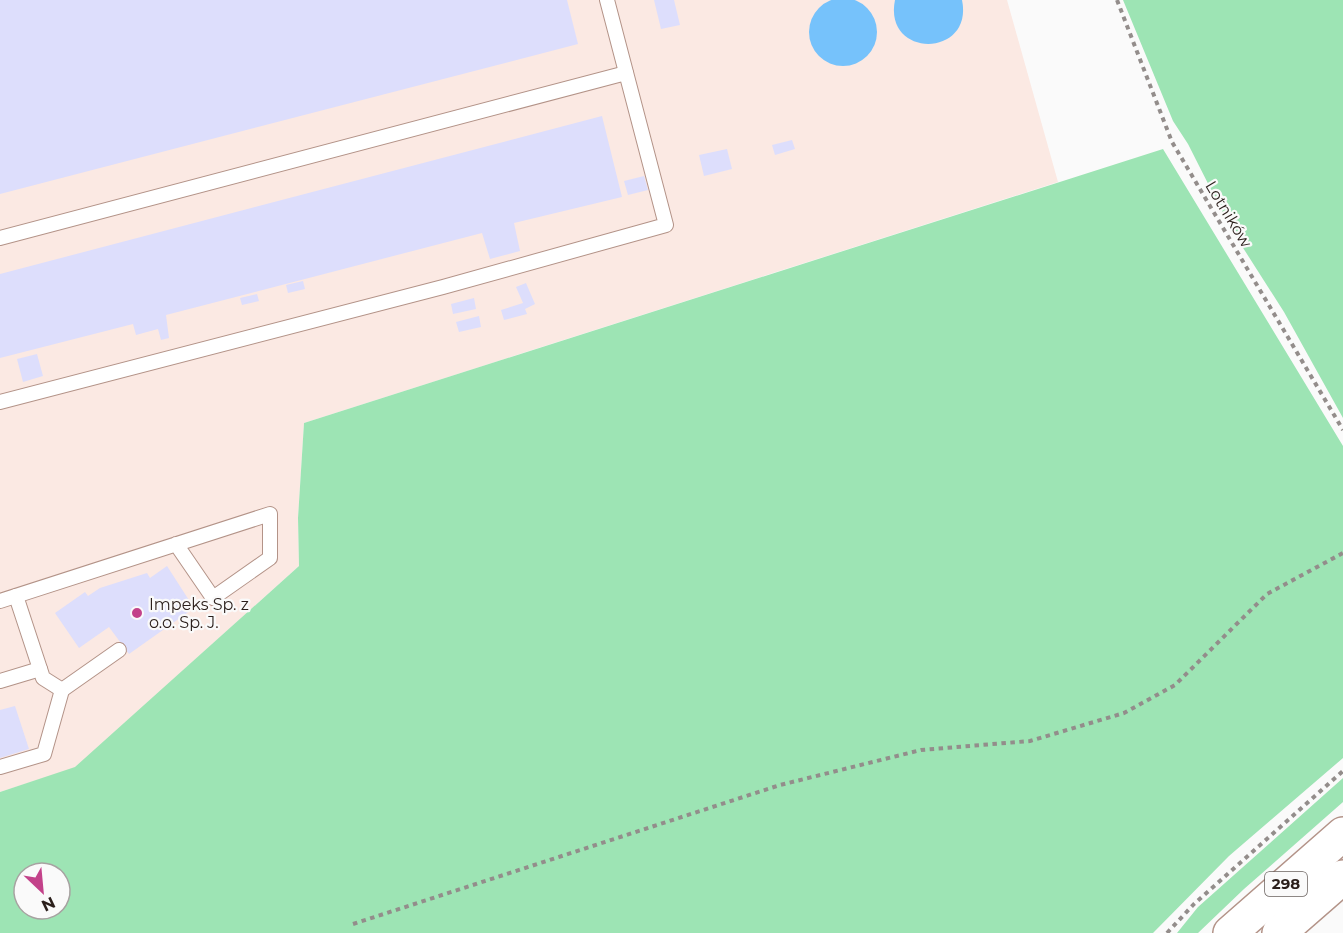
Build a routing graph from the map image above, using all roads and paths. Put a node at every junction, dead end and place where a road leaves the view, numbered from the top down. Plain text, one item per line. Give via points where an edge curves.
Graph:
1 (607, 0) edge
2 (1116, 0) edge
3 (626, 73) junction
4 (0, 238) edge
5 (0, 402) edge
6 (1343, 430) edge
7 (176, 544) junction
8 (1343, 553) edge
9 (16, 596) junction
10 (0, 601) edge
11 (119, 650) dead end
12 (40, 669) junction
13 (0, 681) edge
14 (62, 690) junction
15 (0, 767) edge
16 (1343, 771) edge
17 (1343, 834) edge
18 (1343, 877) edge
19 (353, 924) dead end
20 (1167, 933) edge
21 (1230, 933) edge
22 (1279, 933) edge

1 - 3 lane
2 - 6 path, Lotników via 1172,142
3 - 4 lane
3 - 5 lane via 666,225
7 - 7 lane via 213,598 270,558 270,514
7 - 9 lane
8 - 19 path via 1267,594 1175,685 1124,713 1030,741 921,750 780,785
9 - 10 lane
9 - 12 lane
11 - 14 lane
12 - 13 lane
12 - 14 lane via 44,678
14 - 15 lane via 44,754
16 - 20 path via 1194,904
17 - 21 main road, 298
18 - 22 main road, 298

